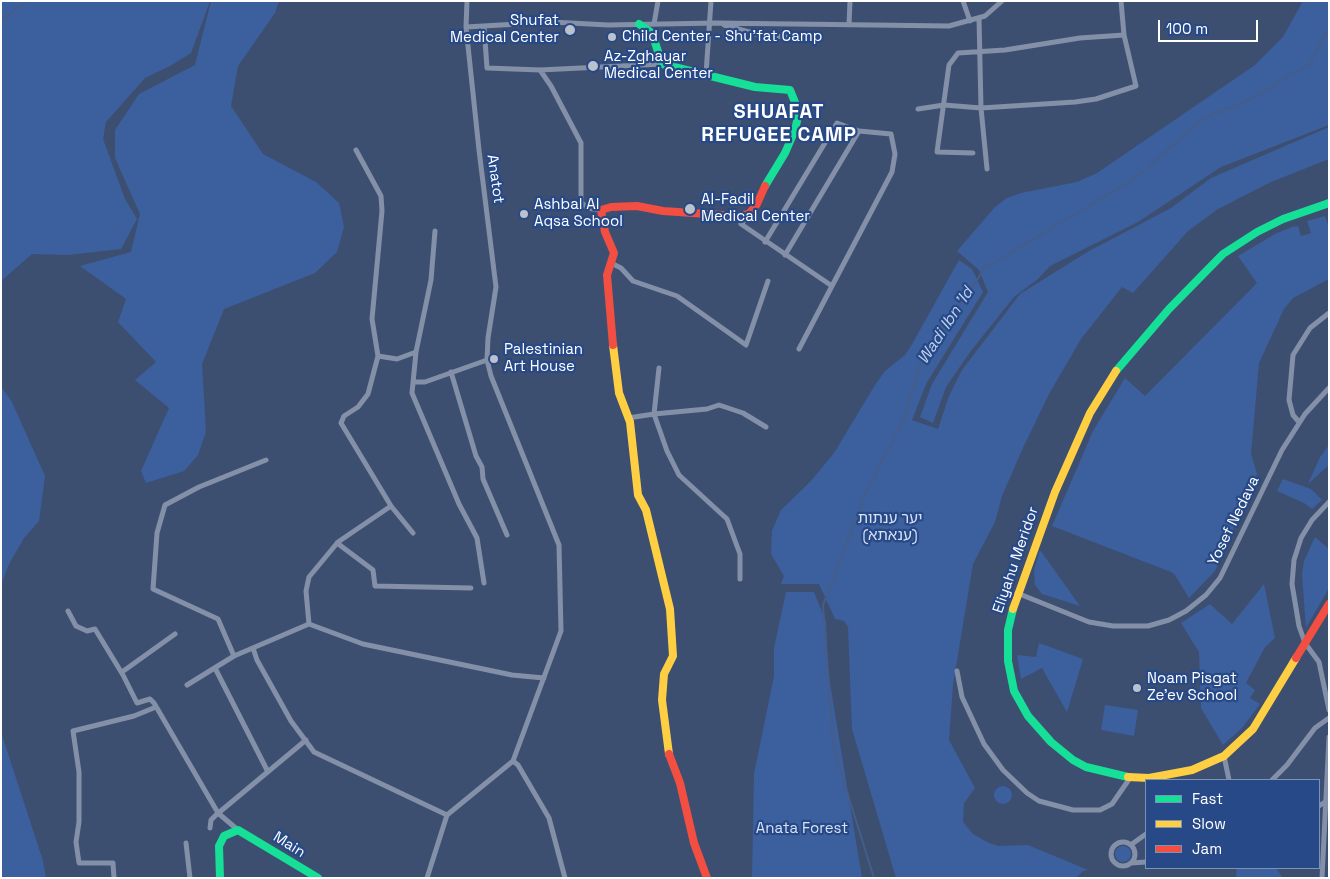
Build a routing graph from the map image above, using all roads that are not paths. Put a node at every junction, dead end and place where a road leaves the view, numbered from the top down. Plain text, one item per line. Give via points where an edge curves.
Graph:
1 (467, 1) edge
2 (658, 1) edge
3 (711, 1) edge
4 (850, 1) edge
5 (963, 1) edge
6 (1002, 1) edge
7 (1121, 1) edge
8 (979, 18) junction
9 (970, 21) junction
10 (716, 23) junction
11 (639, 24) junction
12 (654, 24) junction
13 (710, 24) junction
14 (848, 25) junction
15 (484, 26) junction
16 (466, 27) junction
17 (1124, 34) junction
18 (795, 38) dead end
19 (979, 52) junction
20 (662, 64) junction
21 (540, 70) junction
22 (706, 74) junction
23 (944, 105) junction
24 (981, 108) junction
25 (918, 109) dead end
26 (859, 131) junction
27 (356, 150) dead end
28 (973, 153) dead end
29 (987, 169) dead end
30 (1329, 203) edge
31 (601, 210) junction
32 (749, 214) junction
33 (435, 231) dead end
34 (765, 242) junction
35 (785, 255) junction
36 (611, 263) junction
37 (768, 281) dead end
38 (832, 286) junction
39 (1329, 313) edge
40 (799, 349) dead end
41 (416, 352) junction
42 (378, 356) junction
43 (487, 360) junction
44 (659, 368) dead end
45 (451, 372) junction
46 (413, 382) junction
47 (1329, 388) edge
48 (654, 414) junction
49 (628, 418) junction
50 (1299, 422) junction
51 (766, 427) dead end
52 (266, 460) dead end
53 (1329, 502) edge
54 (391, 506) junction
55 (413, 533) dead end
56 (507, 535) dead end
57 (337, 544) junction
58 (740, 578) dead end
59 (484, 583) dead end
60 (471, 588) dead end
61 (1017, 593) junction
62 (1329, 604) edge
63 (68, 611) dead end
64 (309, 624) junction
65 (175, 634) dead end
66 (1306, 643) junction
67 (253, 648) junction
68 (234, 656) junction
69 (215, 668) junction
70 (957, 671) dead end
71 (122, 672) junction
72 (544, 678) junction
73 (187, 684) dead end
74 (156, 707) junction
75 (1329, 710) edge
76 (1329, 718) edge
77 (1329, 738) edge
78 (306, 740) junction
79 (1224, 756) junction
80 (512, 760) junction
81 (268, 772) junction
82 (1130, 778) junction
83 (1229, 779) edge
84 (1273, 779) edge
85 (1325, 802) junction
86 (1320, 805) edge
87 (218, 813) junction
88 (447, 815) junction
89 (210, 828) dead end
90 (238, 830) junction
91 (1145, 835) edge
92 (186, 843) dead end
93 (1132, 844) junction
94 (1145, 862) edge
95 (1131, 863) junction
96 (114, 878) edge
97 (190, 878) edge
98 (220, 878) edge
99 (318, 878) edge
100 (427, 878) edge
101 (565, 878) edge
102 (707, 878) edge
103 (1322, 878) edge

1 - 16 street, Anatot
2 - 12 street
3 - 13 street
4 - 14 street
5 - 9 street
6 - 8 street
7 - 17 street
8 - 9 street
8 - 19 street
9 - 14 street via 949,26
10 - 13 street
10 - 14 street
10 - 18 street via 756,34
11 - 12 street
11 - 15 street via 552,22
11 - 20 street via 652,33
12 - 13 street
13 - 22 street
15 - 16 street
15 - 21 street via 487,68
16 - 43 street, Anatot via 496,288
17 - 19 street
17 - 24 street via 1136,86 1075,102
19 - 23 street via 958,53 950,64
19 - 24 street
20 - 21 street
20 - 22 street
21 - 31 street via 581,143 581,202 587,208
22 - 32 street via 755,87 790,90 799,112 785,154
23 - 24 street
23 - 25 street
23 - 28 street via 937,152
24 - 29 street
26 - 34 street via 837,123
26 - 35 street
26 - 38 street via 890,134 895,154 892,172
27 - 42 street via 381,196 372,319
30 - 61 street, Eliyahu Meridor via 1283,219 1223,254 1169,309 1114,373 1082,431
31 - 32 street via 637,206 663,211
31 - 36 street via 605,232 614,253
32 - 34 street via 741,224
33 - 41 street via 431,280
34 - 35 street
35 - 38 street
36 - 37 street via 633,280 676,296 746,345
36 - 49 street via 607,275 609,314 619,393
38 - 40 street
39 - 50 street via 1304,335 1293,355 1289,400 1290,409
41 - 42 street via 397,359
41 - 46 street
42 - 54 street via 368,394 344,416 341,423
43 - 45 street
43 - 72 street via 559,545 561,631
44 - 48 street
45 - 46 street via 425,382
45 - 56 street via 483,479
46 - 59 street via 413,400 477,538
47 - 50 street, Yosef Nedava
48 - 49 street
48 - 51 street via 719,406 743,413
48 - 58 street via 679,475 727,519 740,554
49 - 102 street via 638,472 638,495 646,510 670,617 672,656 664,674 662,700 668,750
50 - 61 street, Yosef Nedava via 1282,450 1220,578 1206,595 1177,616 1148,626 1113,626 1081,619
52 - 68 street via 165,505 157,533 153,589 218,619
53 - 66 street via 1306,530 1294,560 1295,614
54 - 55 street
54 - 57 street
57 - 60 street via 373,570 375,586
57 - 64 street via 308,577
61 - 82 street, Eliyahu Meridor via 1010,617 1008,647 1010,677 1018,702 1045,735 1073,760 1099,771
62 - 66 street, Eliyahu Meridor
63 - 71 street via 76,626 86,631 95,629
64 - 67 street
64 - 72 street via 363,644 512,675
65 - 71 street
66 - 75 street via 1319,662
66 - 79 street, Eliyahu Meridor via 1258,721
67 - 68 street
67 - 78 street via 291,722
68 - 69 street
69 - 73 street
69 - 81 street
70 - 82 street via 962,697 984,744 1003,770 1038,801 1073,810 1100,810 1112,804
71 - 74 street via 136,703 150,699
72 - 80 street
74 - 87 street
74 - 96 street via 134,716 73,731 79,772 76,842 79,863 113,863
76 - 84 street via 1315,728 1287,766
77 - 85 street
78 - 81 street
78 - 88 street via 314,752
79 - 82 street, Eliyahu Meridor via 1171,775
79 - 83 street
80 - 88 street
80 - 101 street via 549,818
81 - 87 street
85 - 86 street
85 - 103 street
87 - 89 street via 211,820
87 - 90 street
88 - 100 street
90 - 98 street via 224,836 218,846
90 - 99 street, Main
91 - 93 street
92 - 97 street
93 - 95 street via 1136,852
93 - 95 street via 1119,842 1111,851 1116,863 1123,866
94 - 95 street

